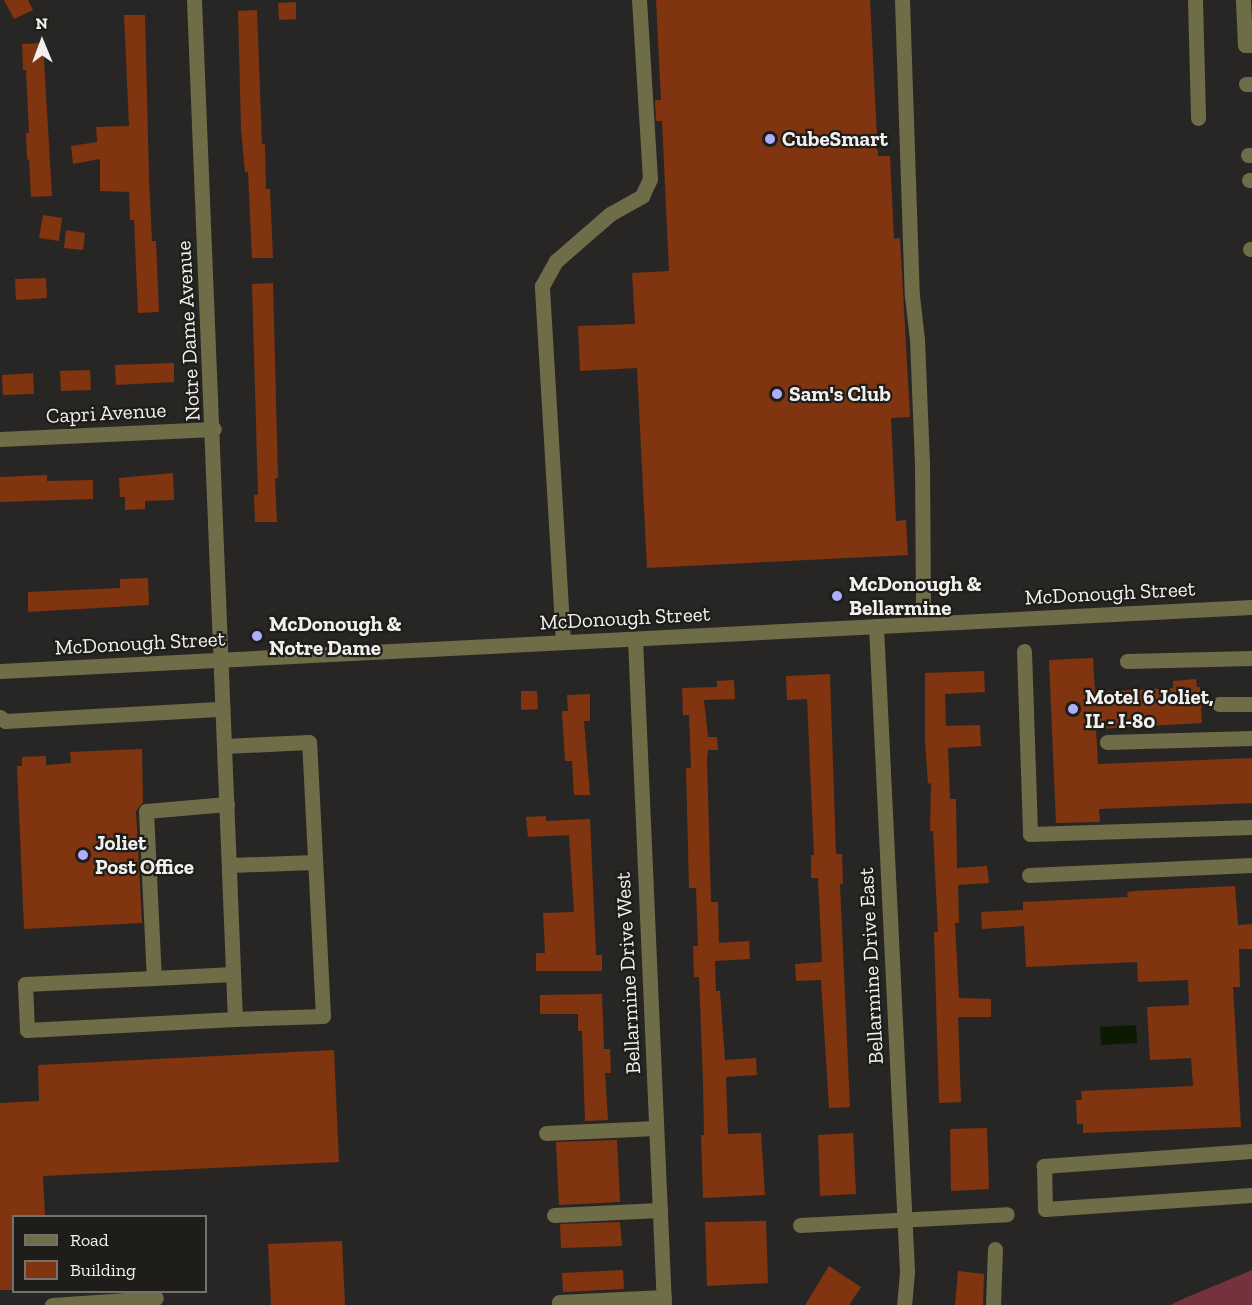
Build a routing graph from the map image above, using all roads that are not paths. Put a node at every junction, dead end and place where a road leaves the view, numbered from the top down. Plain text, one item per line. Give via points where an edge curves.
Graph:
1 (194, 0) edge
2 (639, 0) edge
3 (902, 0) edge
4 (1195, 0) edge
5 (1243, 0) edge
6 (1248, 19) edge
7 (1248, 45) edge
8 (1198, 118) dead end
9 (213, 429) junction
10 (0, 439) edge
11 (1252, 607) edge
12 (923, 623) junction
13 (876, 626) junction
14 (635, 639) junction
15 (563, 642) junction
16 (1024, 651) dead end
17 (1252, 658) edge
18 (221, 659) junction
19 (1127, 661) dead end
20 (0, 671) edge
21 (1252, 704) edge
22 (1219, 705) dead end
23 (223, 709) junction
24 (0, 717) edge
25 (1252, 738) edge
26 (1107, 742) dead end
27 (225, 746) junction
28 (227, 804) junction
29 (1252, 827) edge
30 (315, 862) junction
31 (229, 865) junction
32 (1252, 865) edge
33 (1029, 875) dead end
34 (233, 974) junction
35 (154, 978) junction
36 (235, 1019) junction
37 (656, 1128) junction
38 (546, 1133) dead end
39 (1252, 1151) edge
40 (1252, 1196) edge
41 (660, 1210) junction
42 (1007, 1214) dead end
43 (554, 1215) dead end
44 (904, 1218) junction
45 (800, 1225) dead end
46 (995, 1249) dead end
47 (156, 1298) edge
48 (664, 1301) edge
49 (559, 1302) dead end
50 (52, 1305) edge
51 (904, 1305) edge
52 (993, 1305) edge

1 - 9 street, Notre Dame Avenue
2 - 15 street via 650,179 642,196 610,214 556,261 542,286
3 - 12 street via 922,464
4 - 8 street
5 - 6 street
6 - 7 street
9 - 10 street, Capri Avenue
9 - 18 street, Notre Dame Avenue
11 - 12 street, McDonough Street
12 - 13 street, McDonough Street
13 - 14 street, McDonough Street
13 - 44 street, Bellarmine Drive East
14 - 15 street, McDonough Street
14 - 37 street, Bellarmine Drive West
15 - 18 street, McDonough Street
16 - 29 street via 1030,834
17 - 19 street
18 - 20 street, McDonough Street
18 - 23 street, Notre Dame Avenue
21 - 22 street
23 - 24 street via 5,721
23 - 27 street, Notre Dame Avenue
25 - 26 street
27 - 28 street, Notre Dame Avenue
27 - 30 street via 309,742
28 - 31 street, Notre Dame Avenue
28 - 35 street via 146,811
30 - 31 street
30 - 36 street via 323,1016
31 - 34 street, Notre Dame Avenue
32 - 33 street
34 - 35 street
34 - 36 street, Notre Dame Avenue
35 - 36 street via 25,984 27,1030
37 - 38 street
37 - 41 street, Bellarmine Drive West
39 - 40 street via 1044,1166 1045,1209
41 - 43 street
41 - 48 street, Bellarmine Drive West
42 - 44 street
44 - 45 street
44 - 51 street, Bellarmine Drive East
46 - 52 street
47 - 50 street
48 - 49 street

